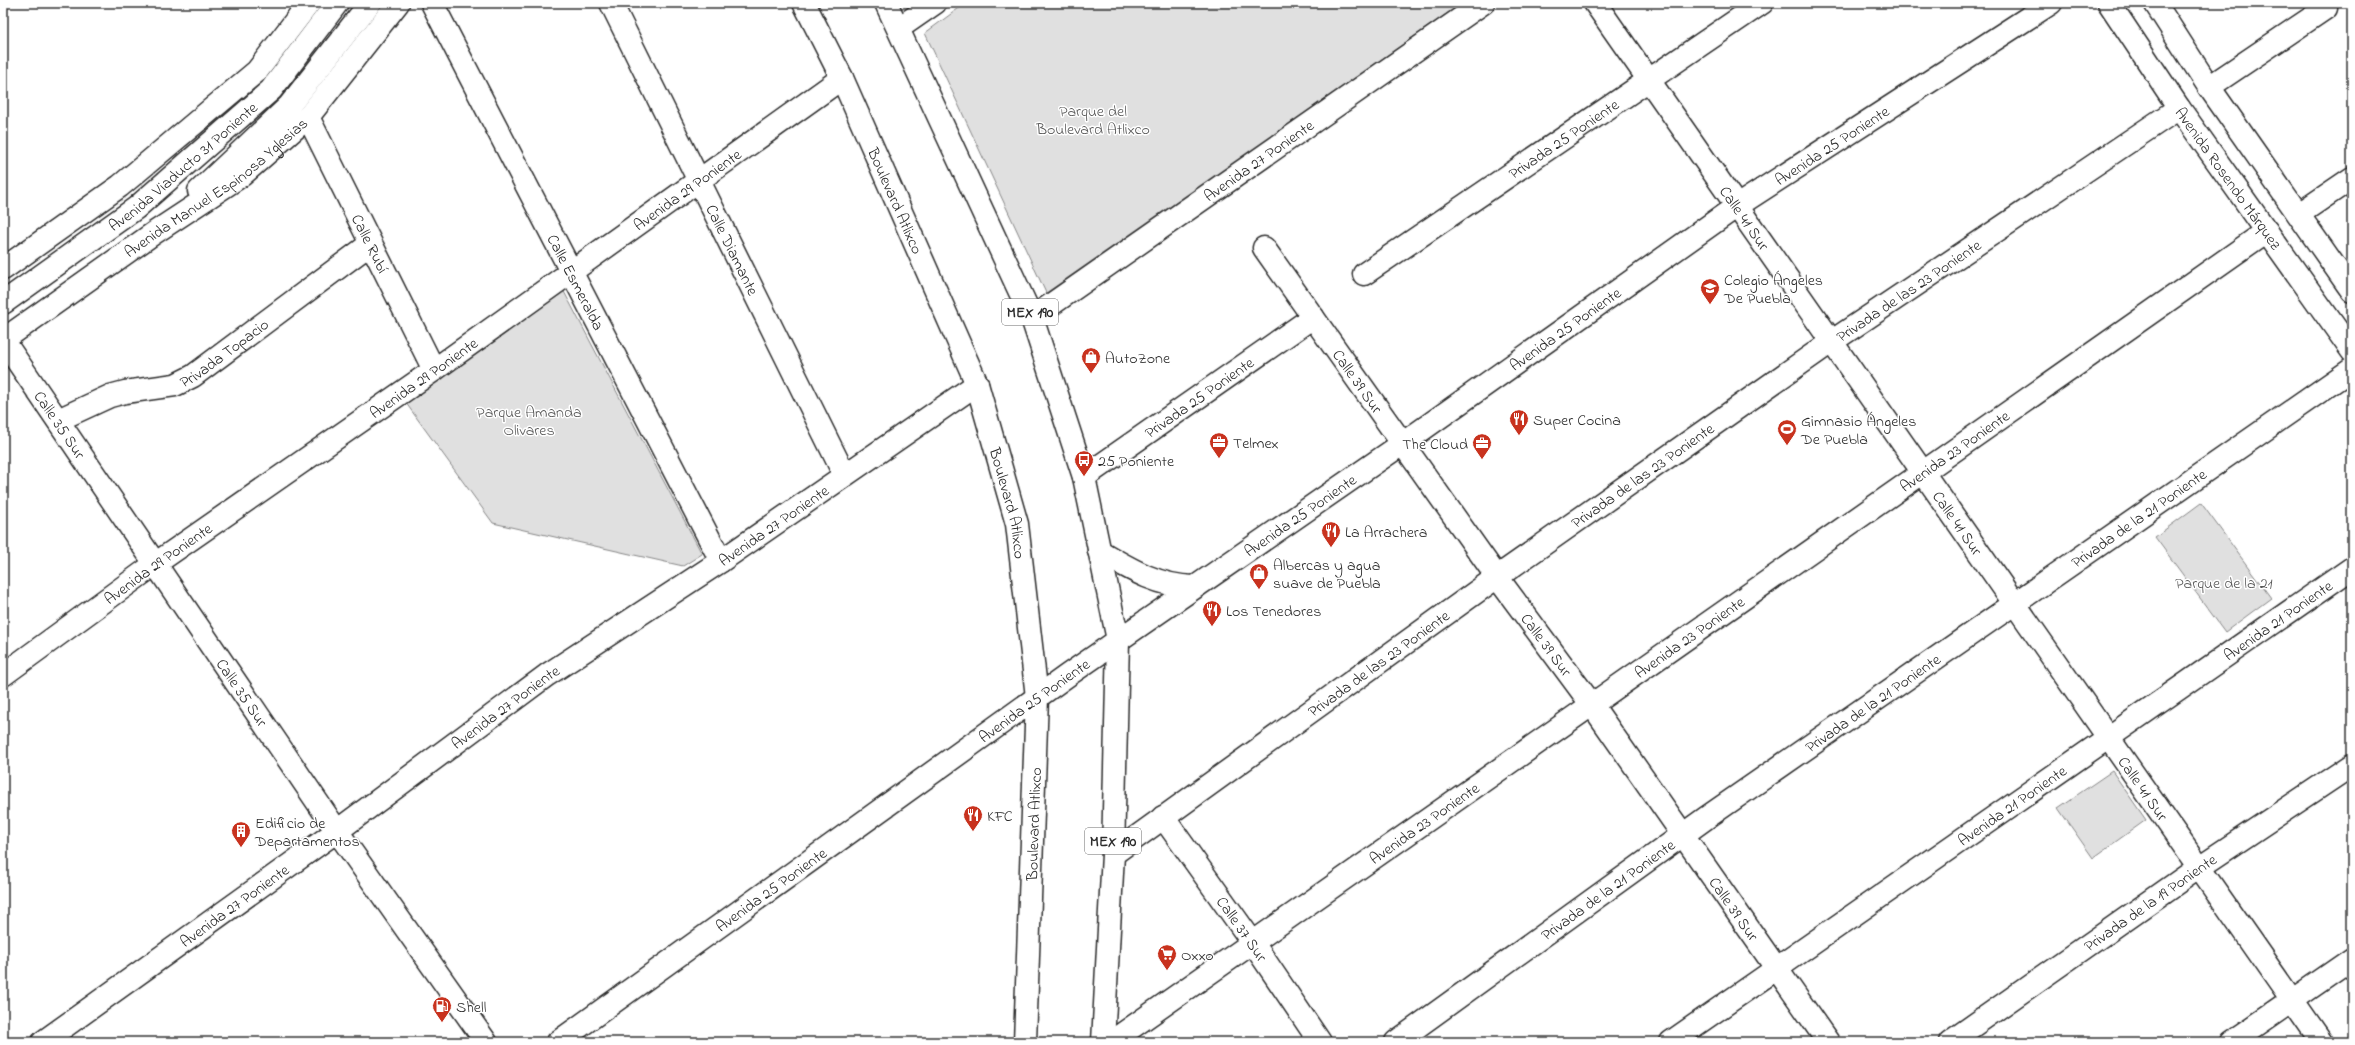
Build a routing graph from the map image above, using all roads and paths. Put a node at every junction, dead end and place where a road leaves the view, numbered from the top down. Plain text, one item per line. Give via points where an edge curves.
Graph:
1 (309, 3) edge
2 (337, 3) edge
3 (370, 3) edge
4 (398, 3) edge
5 (432, 3) edge
6 (611, 3) edge
7 (804, 3) edge
8 (886, 3) edge
9 (935, 3) edge
10 (1484, 3) edge
11 (1596, 3) edge
12 (1762, 3) edge
13 (2051, 3) edge
14 (2109, 3) edge
15 (2155, 3) edge
16 (2326, 8) dead end
17 (899, 28) junction
18 (842, 78) junction
19 (1649, 80) junction
20 (2209, 87) junction
21 (2179, 108) junction
22 (308, 117) junction
23 (2352, 178) edge
24 (700, 179) junction
25 (1737, 206) junction
26 (2299, 214) junction
27 (2267, 231) junction
28 (154, 233) junction
29 (370, 244) junction
30 (1264, 248) dead end
31 (3, 269) edge
32 (571, 271) junction
33 (1364, 274) dead end
34 (2352, 292) edge
35 (3, 303) edge
36 (1032, 318) junction
37 (1314, 318) junction
38 (3, 340) edge
39 (1831, 342) junction
40 (2352, 351) edge
41 (2352, 369) edge
42 (434, 370) junction
43 (978, 384) junction
44 (58, 420) junction
45 (1402, 444) junction
46 (1922, 473) junction
47 (844, 474) junction
48 (1084, 477) junction
49 (1100, 551) junction
50 (721, 561) junction
51 (155, 564) junction
52 (2352, 568) edge
53 (1497, 577) junction
54 (1194, 587) junction
55 (2015, 604) junction
56 (1118, 640) junction
57 (3, 675) edge
58 (1037, 697) junction
59 (1592, 704) junction
60 (2106, 738) junction
61 (2352, 765) edge
62 (1163, 817) junction
63 (337, 831) junction
64 (1683, 834) junction
65 (1113, 854) junction
66 (2198, 868) junction
67 (1253, 943) junction
68 (2352, 959) edge
69 (1777, 968) junction
70 (2292, 1000) junction
71 (43, 1042) edge
72 (486, 1042) edge
73 (558, 1042) edge
74 (1025, 1042) edge
75 (1103, 1042) edge
76 (1111, 1042) edge
77 (1320, 1042) edge
78 (1396, 1042) edge
79 (1671, 1042) edge
80 (1828, 1042) edge
81 (1950, 1042) edge
82 (2232, 1042) edge
83 (2321, 1042) edge

1 - 31 street via 257,71 120,186
2 - 35 street, Avenida Viaducto 31 Poniente via 271,90 136,208
3 - 28 street, Avenida Viaducto 31 Poniente via 289,106
4 - 22 street, Avenida Manuel Espinosa Yglesias
5 - 32 street, Calle Esmeralda
6 - 24 street, Calle Diamante
7 - 18 street, Boulevard Atlixco
8 - 17 street, MEX 190
9 - 17 street
10 - 36 street, Avenida 27 Poniente
11 - 19 street, Calle 41 Sur
12 - 19 street, Privada 25 Poniente
13 - 25 street, Avenida 25 Poniente
14 - 21 street, Avenida Rosendo Márquez
15 - 20 street
16 - 20 street
17 - 36 street, MEX 190
18 - 24 street, Avenida 29 Poniente
18 - 43 street, Boulevard Atlixco
19 - 25 street, Calle 41 Sur
19 - 33 street, Privada 25 Poniente
20 - 26 street
21 - 27 street, Avenida Rosendo Márquez
21 - 39 street, Privada de las 23 Poniente
22 - 28 street, Avenida Manuel Espinosa Yglesias via 242,174
22 - 29 street, Calle Rubí
23 - 26 street
24 - 32 street, Avenida 29 Poniente
24 - 47 street, Calle Diamante
25 - 39 street, Calle 41 Sur
25 - 45 street, Avenida 25 Poniente
26 - 34 street
27 - 40 street, Avenida Rosendo Márquez
27 - 46 street, Avenida 23 Poniente
28 - 38 street, Avenida Manuel Espinosa Yglesias
29 - 42 street, Calle Rubí
29 - 44 street, Privada Topacio via 193,376 175,385 110,396
30 - 37 street, Calle 39 Sur
32 - 42 street, Avenida 29 Poniente
32 - 50 street, Calle Esmeralda
36 - 48 street, MEX 190
37 - 45 street, Calle 39 Sur
37 - 48 street, Privada 25 Poniente
38 - 44 street, Calle 35 Sur
39 - 46 street, Calle 41 Sur
39 - 53 street, Privada de las 23 Poniente
41 - 55 street, Privada de la 21 Poniente
42 - 51 street, Avenida 29 Poniente
43 - 47 street, Avenida 27 Poniente
43 - 58 street, Boulevard Atlixco via 1017,524
44 - 51 street, Calle 35 Sur
45 - 53 street, Calle 39 Sur
45 - 54 street, Avenida 25 Poniente
46 - 55 street, Calle 41 Sur
46 - 59 street, Avenida 23 Poniente
47 - 50 street, Avenida 27 Poniente
48 - 49 street, MEX 190
49 - 54 street via 1142,576 1176,587
49 - 56 street, MEX 190
50 - 63 street, Avenida 27 Poniente via 547,675
51 - 57 street, Avenida 29 Poniente
51 - 63 street, Calle 35 Sur
52 - 60 street, Avenida 21 Poniente
53 - 59 street, Calle 39 Sur
53 - 62 street, Privada de las 23 Poniente
54 - 56 street, Avenida 25 Poniente
55 - 60 street, Calle 41 Sur
55 - 64 street, Privada de la 21 Poniente
56 - 58 street, Avenida 25 Poniente
56 - 65 street, MEX 190
58 - 73 street, Avenida 25 Poniente
58 - 74 street, Boulevard Atlixco
59 - 64 street, Calle 39 Sur
59 - 67 street, Avenida 23 Poniente
60 - 66 street, Calle 41 Sur
60 - 69 street, Avenida 21 Poniente
61 - 66 street, Privada de la 19 Poniente
62 - 65 street, Privada de las 23 Poniente
62 - 67 street, Calle 37 Sur
63 - 71 street, Avenida 27 Poniente
63 - 72 street, Calle 35 Sur
64 - 69 street, Calle 39 Sur
64 - 78 street, Privada de la 21 Poniente
65 - 75 street, MEX 190
66 - 70 street, Calle 41 Sur
66 - 81 street, Privada de la 19 Poniente
67 - 76 street, Avenida 23 Poniente
67 - 77 street, Calle 37 Sur
68 - 70 street
69 - 79 street, Avenida 21 Poniente
69 - 80 street, Calle 39 Sur
70 - 82 street
70 - 83 street, Calle 41 Sur

